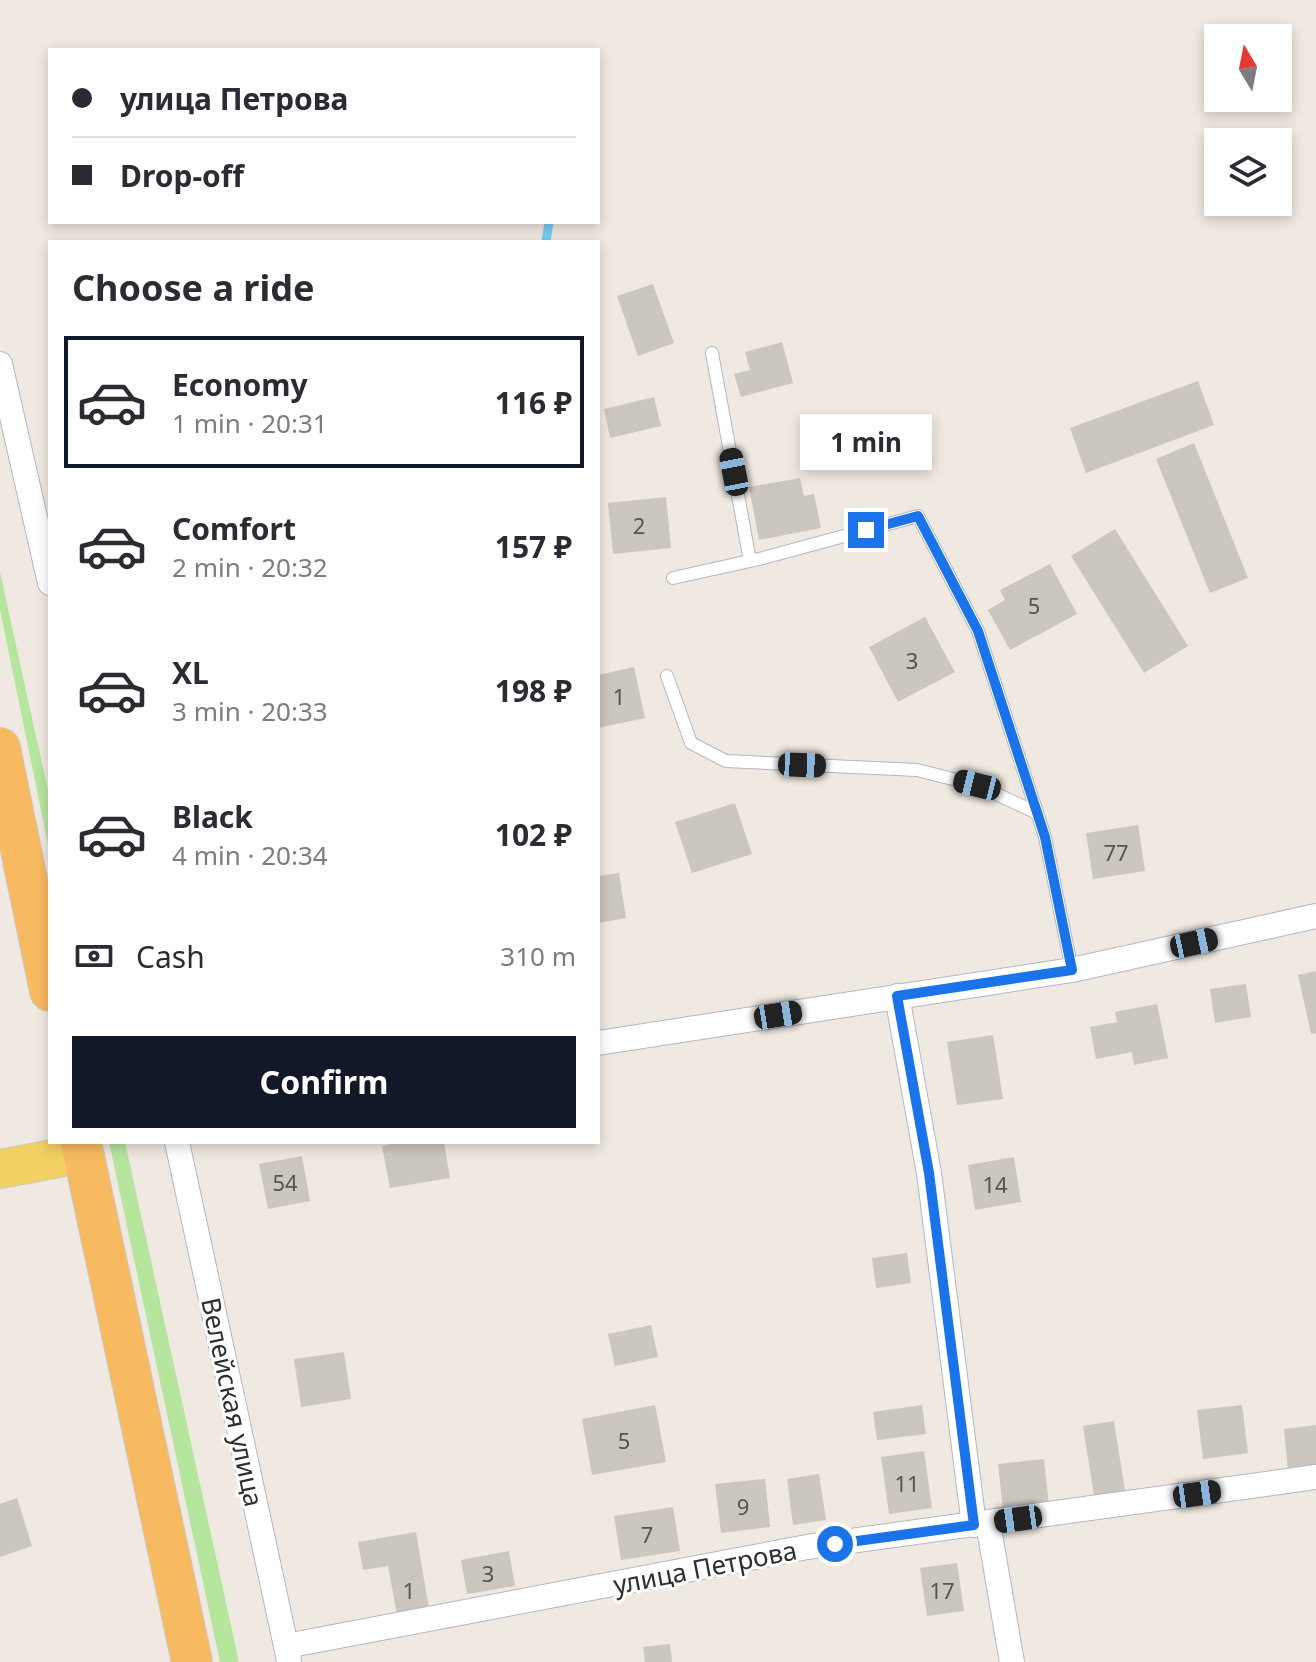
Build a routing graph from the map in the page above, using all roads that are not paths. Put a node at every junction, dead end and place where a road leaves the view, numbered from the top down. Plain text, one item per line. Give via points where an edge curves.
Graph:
1 (712, 353) dead end
2 (0, 364) edge
3 (750, 561) junction
4 (48, 574) edge
5 (673, 578) dead end
6 (667, 676) dead end
7 (0, 748) edge
8 (1037, 813) junction
9 (1316, 916) edge
10 (1072, 970) junction
11 (48, 981) edge
12 (897, 996) junction
13 (600, 1043) edge
14 (177, 1144) edge
15 (82, 1148) edge
16 (0, 1169) edge
17 (1316, 1477) edge
18 (981, 1524) junction
19 (288, 1654) edge
20 (192, 1662) edge
21 (1012, 1662) edge

1 - 3 lane
2 - 4 street
3 - 5 lane
3 - 8 lane via 918,516 978,631
6 - 8 lane via 691,743 726,761 917,770 977,785
7 - 11 highway
8 - 10 lane
9 - 10 street
10 - 12 street
12 - 13 street
12 - 18 street
14 - 19 street, Велейская улица
15 - 16 main road
15 - 20 highway
17 - 18 street, улица Петрова
18 - 19 street, улица Петрова via 807,1547
18 - 21 street

